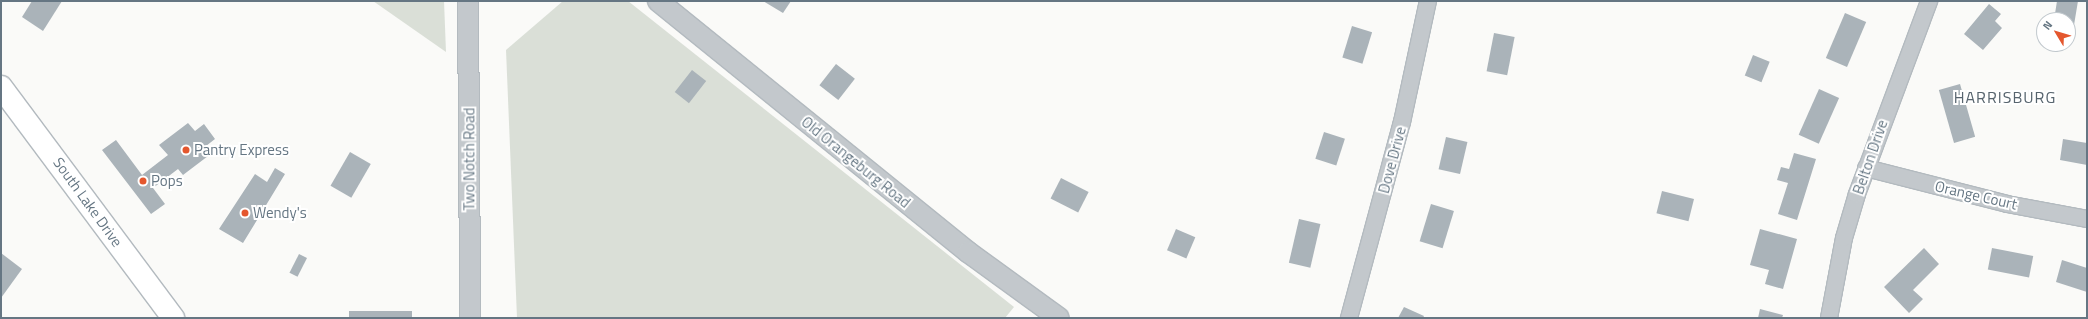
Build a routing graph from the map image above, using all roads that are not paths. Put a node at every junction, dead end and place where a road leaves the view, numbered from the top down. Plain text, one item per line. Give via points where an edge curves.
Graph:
1 (468, 1) edge
2 (658, 1) edge
3 (1428, 1) edge
4 (1929, 1) edge
5 (1, 87) edge
6 (1866, 168) junction
7 (2087, 219) edge
8 (173, 318) edge
9 (470, 318) edge
10 (1059, 318) edge
11 (1349, 318) edge
12 (1829, 318) edge

1 - 9 street, Two Notch Road
2 - 10 street, Old Orangeburg Road via 968,252
3 - 11 street, Dove Drive via 1402,122
4 - 6 street, Belton Drive
5 - 8 main road, South Lake Drive
6 - 7 street, Orange Court via 2007,204
6 - 12 street, Belton Drive via 1844,238

